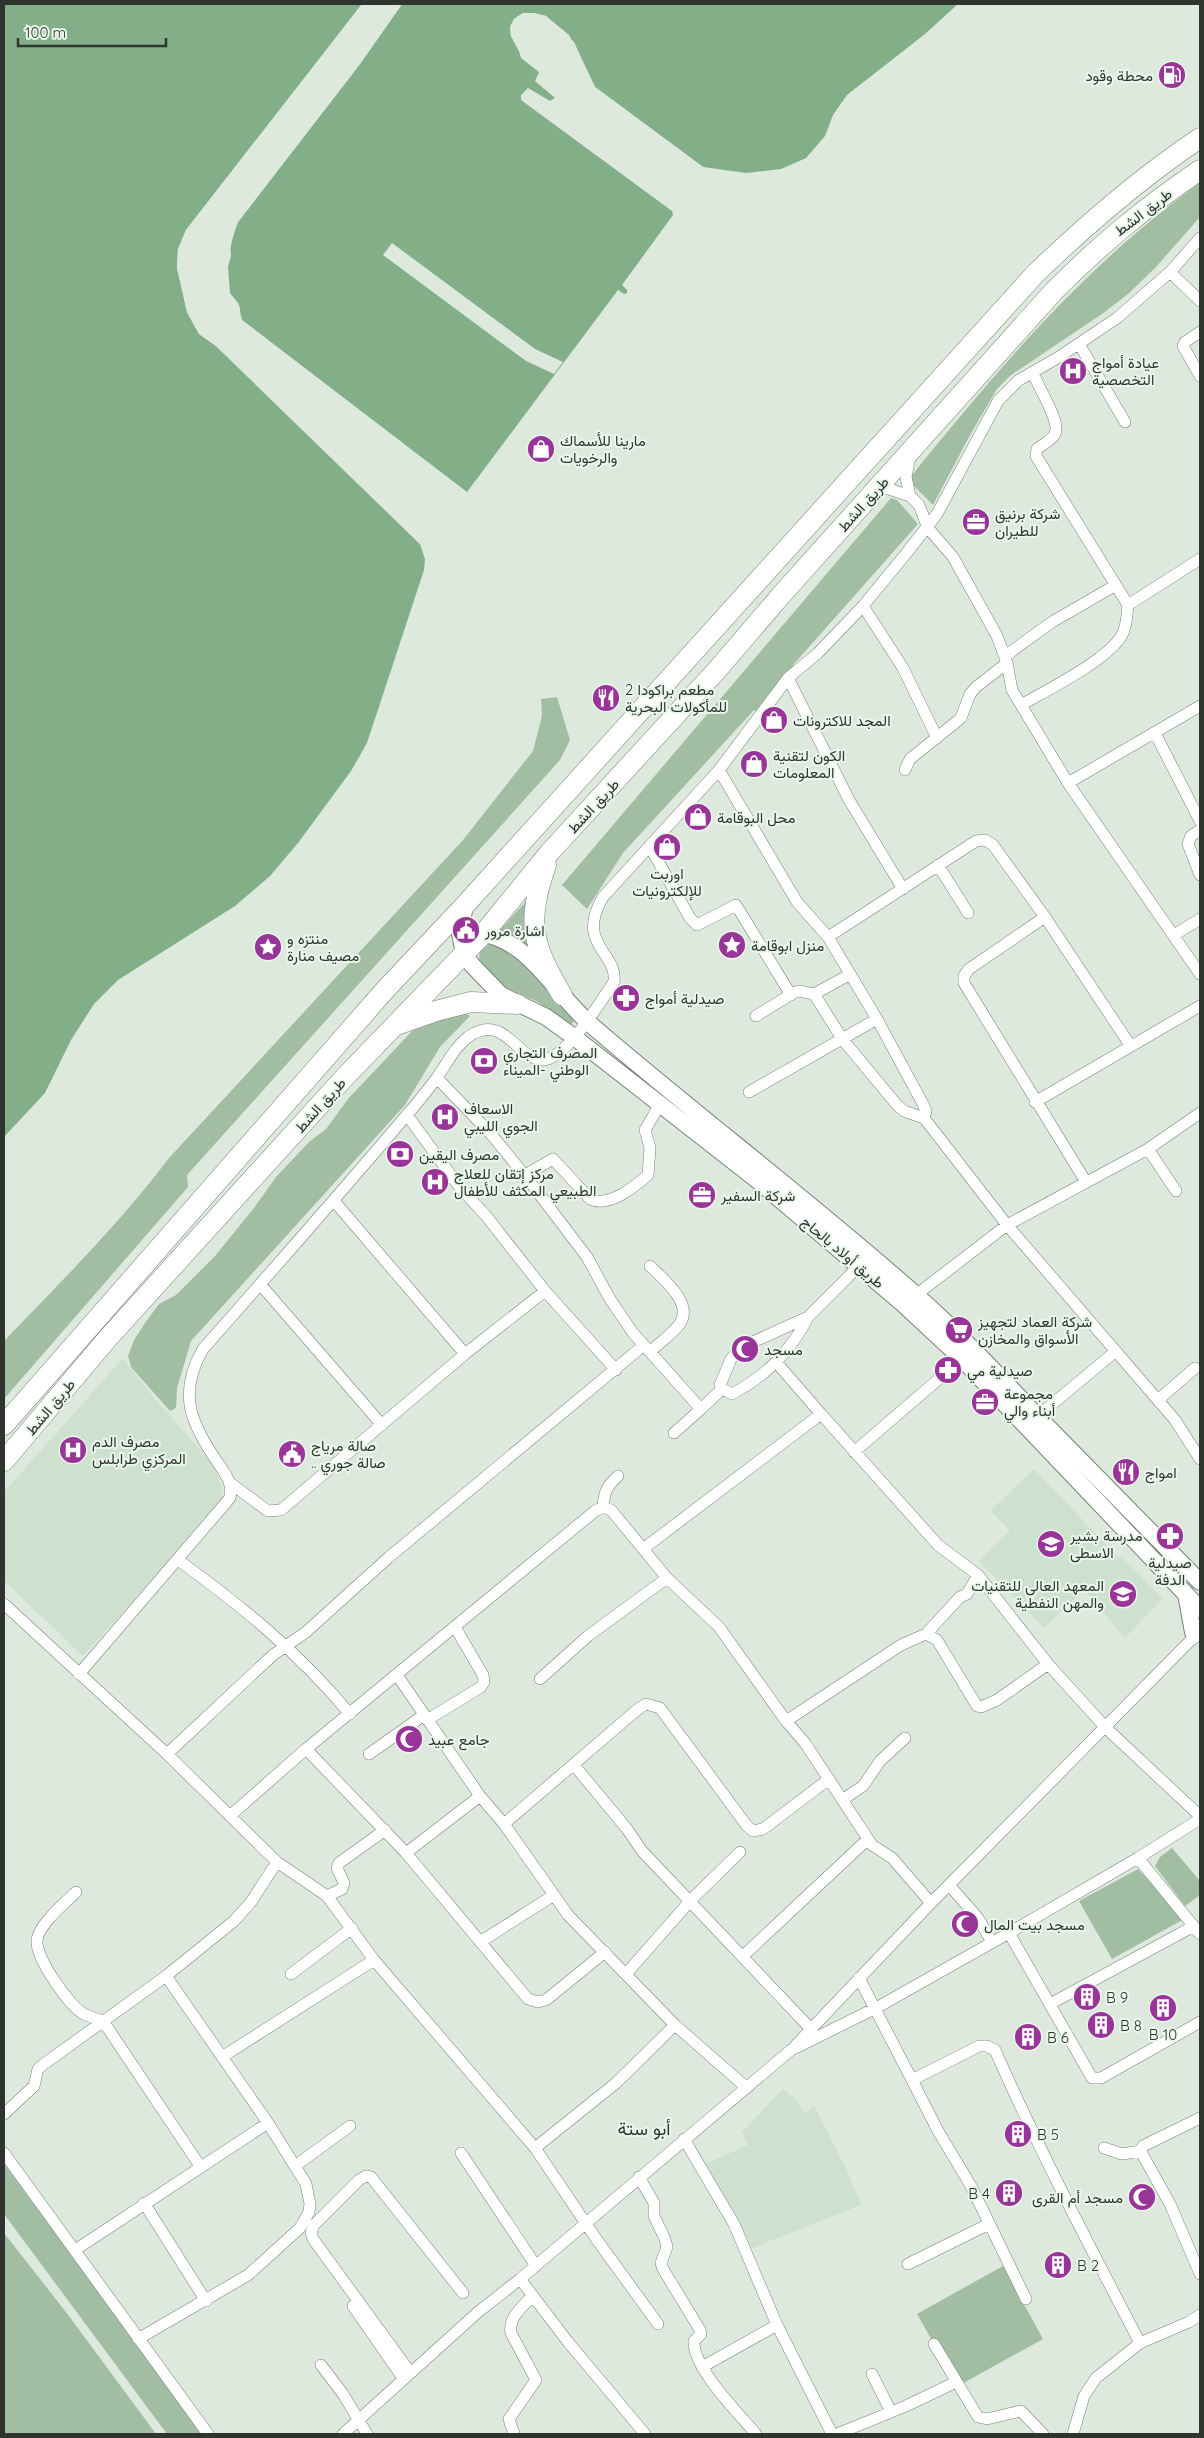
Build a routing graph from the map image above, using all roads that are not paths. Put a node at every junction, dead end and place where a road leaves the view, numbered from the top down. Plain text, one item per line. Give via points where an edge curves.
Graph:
1 (1200, 138) edge
2 (1200, 170) edge
3 (1200, 238) edge
4 (1170, 272) junction
5 (1200, 300) edge
6 (1200, 332) edge
7 (1079, 344) junction
8 (1033, 372) junction
9 (1200, 376) edge
10 (1125, 422) dead end
11 (913, 449) junction
12 (877, 489) junction
13 (910, 496) junction
14 (919, 505) junction
15 (940, 509) junction
16 (928, 528) junction
17 (1200, 559) edge
18 (1116, 585) junction
19 (1128, 605) junction
20 (864, 606) junction
21 (1006, 660) junction
22 (788, 678) junction
23 (1021, 705) junction
24 (1200, 706) edge
25 (1155, 733) junction
26 (937, 738) junction
27 (719, 770) junction
28 (905, 770) dead end
29 (1068, 783) junction
30 (1200, 820) edge
31 (1200, 830) edge
32 (650, 847) junction
33 (550, 852) junction
34 (938, 865) junction
35 (1200, 875) edge
36 (903, 889) junction
37 (465, 905) junction
38 (968, 913) dead end
39 (1045, 917) junction
40 (1200, 919) edge
41 (460, 933) junction
42 (484, 933) junction
43 (1174, 935) junction
44 (828, 937) junction
45 (431, 940) junction
46 (464, 954) junction
47 (849, 974) junction
48 (1200, 974) edge
49 (814, 994) junction
50 (562, 995) junction
51 (791, 995) junction
52 (517, 1004) junction
53 (1200, 1006) edge
54 (756, 1016) dead end
55 (877, 1018) junction
56 (587, 1022) junction
57 (392, 1026) junction
58 (574, 1037) junction
59 (843, 1040) junction
60 (1130, 1045) junction
61 (437, 1078) junction
62 (750, 1092) dead end
63 (1035, 1102) junction
64 (660, 1104) junction
65 (1200, 1113) edge
66 (408, 1115) junction
67 (924, 1118) junction
68 (1148, 1149) junction
69 (525, 1175) junction
70 (1086, 1182) junction
71 (1176, 1191) dead end
72 (334, 1200) junction
73 (1008, 1225) junction
74 (650, 1266) dead end
75 (859, 1266) junction
76 (260, 1284) junction
77 (545, 1290) junction
78 (916, 1295) junction
79 (808, 1317) junction
80 (647, 1349) junction
81 (1116, 1352) junction
82 (464, 1354) junction
83 (962, 1359) junction
84 (776, 1362) junction
85 (1195, 1368) dead end
86 (616, 1370) junction
87 (722, 1389) junction
88 (1158, 1400) junction
89 (701, 1409) junction
90 (821, 1414) junction
91 (1038, 1416) junction
92 (4, 1425) edge
93 (382, 1425) junction
94 (674, 1433) dead end
95 (854, 1452) junction
96 (1200, 1459) edge
97 (4, 1461) edge
98 (618, 1476) dead end
99 (230, 1483) junction
100 (603, 1507) junction
101 (643, 1550) junction
102 (178, 1560) junction
103 (978, 1575) junction
104 (667, 1578) junction
105 (1198, 1578) edge
106 (1186, 1594) junction
107 (4, 1604) edge
108 (1200, 1609) edge
109 (455, 1627) junction
110 (926, 1634) junction
111 (1197, 1634) edge
112 (286, 1645) junction
113 (1048, 1664) junction
114 (79, 1674) junction
115 (396, 1675) junction
116 (540, 1679) dead end
117 (350, 1714) junction
118 (426, 1718) junction
119 (786, 1721) junction
120 (1106, 1728) junction
121 (905, 1738) dead end
122 (306, 1749) junction
123 (167, 1754) junction
124 (369, 1754) dead end
125 (574, 1765) junction
126 (829, 1779) junction
127 (480, 1796) junction
128 (842, 1800) junction
129 (231, 1815) junction
130 (1200, 1820) edge
131 (504, 1824) junction
132 (385, 1830) junction
133 (868, 1839) junction
134 (740, 1852) dead end
135 (406, 1853) junction
136 (1138, 1858) junction
137 (277, 1862) junction
138 (950, 1886) junction
139 (76, 1892) dead end
140 (554, 1895) junction
141 (327, 1896) junction
142 (690, 1901) junction
143 (931, 1904) junction
144 (352, 1928) junction
145 (1197, 1930) edge
146 (1009, 1934) junction
147 (480, 1942) junction
148 (992, 1942) junction
149 (605, 1952) junction
150 (744, 1956) junction
151 (374, 1960) junction
152 (291, 1974) dead end
153 (626, 1974) junction
154 (166, 1976) junction
155 (859, 1978) junction
156 (1050, 2004) junction
157 (876, 2008) junction
158 (102, 2021) junction
159 (1200, 2022) edge
160 (675, 2025) junction
161 (811, 2029) junction
162 (792, 2050) junction
163 (222, 2057) junction
164 (912, 2080) junction
165 (747, 2088) junction
166 (4, 2114) edge
167 (1200, 2118) edge
168 (268, 2123) junction
169 (350, 2126) dead end
170 (684, 2139) junction
171 (535, 2148) junction
172 (1104, 2148) dead end
173 (1141, 2151) junction
174 (4, 2153) edge
175 (461, 2153) dead end
176 (200, 2166) junction
177 (295, 2166) junction
178 (639, 2177) junction
179 (144, 2203) junction
180 (587, 2223) junction
181 (989, 2224) junction
182 (300, 2228) junction
183 (75, 2250) junction
184 (908, 2264) dead end
185 (536, 2266) junction
186 (1200, 2274) edge
187 (520, 2279) junction
188 (463, 2293) dead end
189 (532, 2296) junction
190 (1026, 2299) dead end
191 (206, 2301) junction
192 (1200, 2315) edge
193 (658, 2324) dead end
194 (777, 2325) junction
195 (138, 2339) junction
196 (1140, 2343) junction
197 (934, 2344) dead end
198 (321, 2364) dead end
199 (702, 2367) junction
200 (872, 2374) dead end
201 (407, 2375) junction
202 (956, 2382) junction
203 (889, 2413) junction
204 (359, 2420) junction
205 (642, 2431) edge
206 (208, 2434) edge
207 (343, 2434) edge
208 (367, 2434) edge
209 (514, 2434) edge
210 (630, 2434) edge
211 (756, 2434) edge
212 (832, 2434) edge
213 (837, 2434) edge
214 (1043, 2434) edge
215 (1073, 2434) edge

1 - 37 highway, طريق الشط via 1131,187 1035,274
2 - 11 highway, طريق الشط via 1098,247 1054,291
3 - 4 street
4 - 5 street
4 - 7 street via 1117,318
6 - 9 street via 1183,346
7 - 8 street
7 - 10 street
8 - 15 street via 1019,380 998,401
8 - 18 street via 1056,428 1052,437 1037,449 1036,456
11 - 12 highway, طريق الشط
11 - 13 street via 906,467
12 - 13 street
12 - 33 highway, طريق الشط
13 - 14 street
14 - 15 street
14 - 16 street
15 - 16 street
16 - 20 street
16 - 21 street via 958,565
17 - 19 street
18 - 19 street
18 - 21 street via 1052,622
19 - 23 street via 1127,622 1116,645
20 - 22 street
20 - 26 street via 903,668
21 - 23 street via 1008,679
21 - 26 street via 970,694 962,718
22 - 27 street
22 - 36 street via 849,800
23 - 29 street
24 - 25 street
25 - 29 street
25 - 30 street
26 - 28 street via 910,758
27 - 32 street
27 - 44 street via 797,902
29 - 43 street
31 - 35 street via 1191,836 1188,844
32 - 51 street via 697,925 736,905
32 - 56 street via 597,908 594,933 615,976
33 - 42 highway, طريق الشط
33 - 50 highway via 536,893 534,928 540,955
34 - 36 street
34 - 38 street
34 - 39 street via 976,841 985,840 993,845
36 - 44 street
37 - 41 main road, طريق أولاد بالحاج
37 - 45 highway, طريق الشط
39 - 60 street
39 - 63 street via 976,964 964,976 967,990
40 - 43 street
41 - 42 main road, طريق أولاد بالحاج
41 - 45 main road, طريق أولاد بالحاج
41 - 46 main road, طريق أولاد بالحاج
42 - 46 highway, طريق الشط
42 - 50 main road, طريق أولاد بالحاج via 520,952
43 - 48 street
44 - 47 street
45 - 92 highway, طريق الشط
46 - 52 main road, طريق أولاد بالحاج via 485,980
46 - 57 highway, طريق الشط
47 - 49 street
47 - 55 street
49 - 51 street via 799,991
49 - 59 street
50 - 56 main road, طريق أولاد بالحاج
51 - 54 street
52 - 57 highway via 471,1002 436,1010
52 - 58 main road, طريق أولاد بالحاج via 546,1017
53 - 60 street
55 - 59 street
55 - 67 street via 924,1104
56 - 58 street
56 - 78 main road, طريق أولاد بالحاج via 771,1171
57 - 97 highway, طريق الشط via 108,1338
58 - 61 street via 554,1056 539,1060 529,1056 504,1034 480,1031 456,1048
58 - 64 main road, طريق أولاد بالحاج
59 - 62 street
59 - 67 street via 897,1105
60 - 63 street
61 - 66 street
61 - 69 street
63 - 70 street
64 - 69 street via 645,1130 650,1148 648,1175 609,1201 590,1199 553,1159
64 - 75 main road, طريق أولاد بالحاج
65 - 68 street
66 - 72 street
66 - 77 street via 458,1185
67 - 73 street
68 - 70 street
68 - 71 street
69 - 80 street via 587,1257 610,1299
70 - 73 street
72 - 76 street
72 - 82 street
73 - 78 street
73 - 81 street
74 - 80 street via 678,1296 683,1313 680,1324
75 - 79 street
75 - 83 main road, طريق أولاد بالحاج
76 - 93 street
76 - 99 street via 204,1349 190,1383 190,1405 195,1426
77 - 82 street
77 - 86 street
78 - 91 main road, طريق أولاد بالحاج
79 - 84 street
79 - 87 street via 744,1346 731,1359 720,1385
80 - 86 street
80 - 89 street
81 - 88 street
81 - 91 street
82 - 93 street
83 - 95 street
83 - 106 main road, طريق أولاد بالحاج
84 - 87 street via 763,1375 732,1394
84 - 90 street
85 - 88 street
86 - 112 street via 388,1558 306,1632
87 - 89 street
88 - 96 street
89 - 94 street
90 - 95 street
90 - 101 street
91 - 105 main road, طريق أولاد بالحاج
93 - 99 street via 281,1510 272,1512 264,1509
95 - 103 street via 938,1545
98 - 100 street via 608,1486
99 - 102 street via 228,1503
100 - 101 street via 611,1510
100 - 109 street
101 - 104 street
102 - 112 street via 238,1604
102 - 114 street
103 - 110 street via 968,1594 960,1597
103 - 113 street
104 - 116 street via 588,1636
104 - 119 street via 714,1621
106 - 108 main road, طريق أولاد بالحاج
106 - 111 main road
107 - 114 street
109 - 115 street
109 - 118 street via 484,1682
110 - 113 street via 937,1640 977,1706 981,1707 997,1700
110 - 119 street via 901,1645
111 - 120 street
112 - 117 street
112 - 123 street
113 - 120 street
114 - 123 street
115 - 117 street
115 - 118 street
117 - 122 street
118 - 124 street
118 - 127 street
119 - 126 street
120 - 130 street
120 - 138 street
121 - 128 street via 880,1761 863,1786
122 - 129 street
122 - 132 street
123 - 129 street
125 - 126 street via 642,1706 651,1704 660,1708 752,1831 763,1829
125 - 131 street
125 - 142 street via 642,1851
126 - 128 street
127 - 131 street
127 - 135 street
128 - 133 street
129 - 137 street
130 - 136 street
131 - 140 street
132 - 135 street
132 - 141 street via 339,1863 337,1868 344,1883 342,1889
133 - 143 street via 892,1858
133 - 150 street
134 - 142 street
135 - 147 street
136 - 145 street
136 - 146 street
137 - 141 street
137 - 154 street via 251,1902 234,1921
138 - 143 street
138 - 148 street via 973,1912
139 - 158 street via 46,1924 37,1939 39,1953 69,2001 83,2014
140 - 147 street
140 - 149 street via 568,1915
141 - 144 street
142 - 150 street
142 - 153 street
143 - 155 street
144 - 151 street
144 - 152 street
145 - 156 street
146 - 148 street
146 - 156 street
147 - 149 street via 528,1999 538,2002 549,1998
148 - 157 street
149 - 153 street
150 - 161 street
151 - 163 street
151 - 171 street
153 - 160 street
154 - 158 street
154 - 163 street
155 - 157 street
155 - 161 street
156 - 159 street via 1087,2070 1096,2079
157 - 162 street
157 - 164 street
158 - 166 street via 38,2069 34,2086
158 - 176 street
160 - 165 street
160 - 171 street via 616,2083
161 - 162 street
162 - 165 street
163 - 168 street
164 - 181 street
164 - 196 street via 979,2046 995,2050 1064,2197
165 - 170 street
167 - 173 street via 1143,2146
168 - 176 street
168 - 177 street
169 - 177 street
170 - 178 street
170 - 194 street via 734,2224
171 - 180 street
172 - 173 street via 1122,2154
173 - 186 street via 1170,2204
174 - 183 street
175 - 185 street
176 - 179 street
177 - 182 street via 306,2184 310,2204
178 - 180 street
178 - 199 street via 654,2203 654,2216 665,2239 667,2247 663,2269 700,2330 693,2349
179 - 183 street
179 - 191 street
180 - 185 street
180 - 193 street
181 - 184 street
181 - 190 street
182 - 191 street via 248,2275
182 - 201 street
183 - 195 street
185 - 187 street
187 - 189 street
187 - 201 street
188 - 201 street via 371,2177 359,2180 314,2225 313,2238
189 - 205 street
189 - 209 street via 512,2319 510,2326 536,2380 509,2419
191 - 195 street
192 - 196 street
194 - 199 street
194 - 212 street
195 - 206 street
196 - 215 street via 1092,2382 1084,2396
197 - 202 street
198 - 204 street
199 - 211 street
200 - 203 street
201 - 204 street
202 - 203 street
202 - 214 street via 980,2419 1021,2411
203 - 213 street
204 - 207 street
204 - 208 street
205 - 210 street

